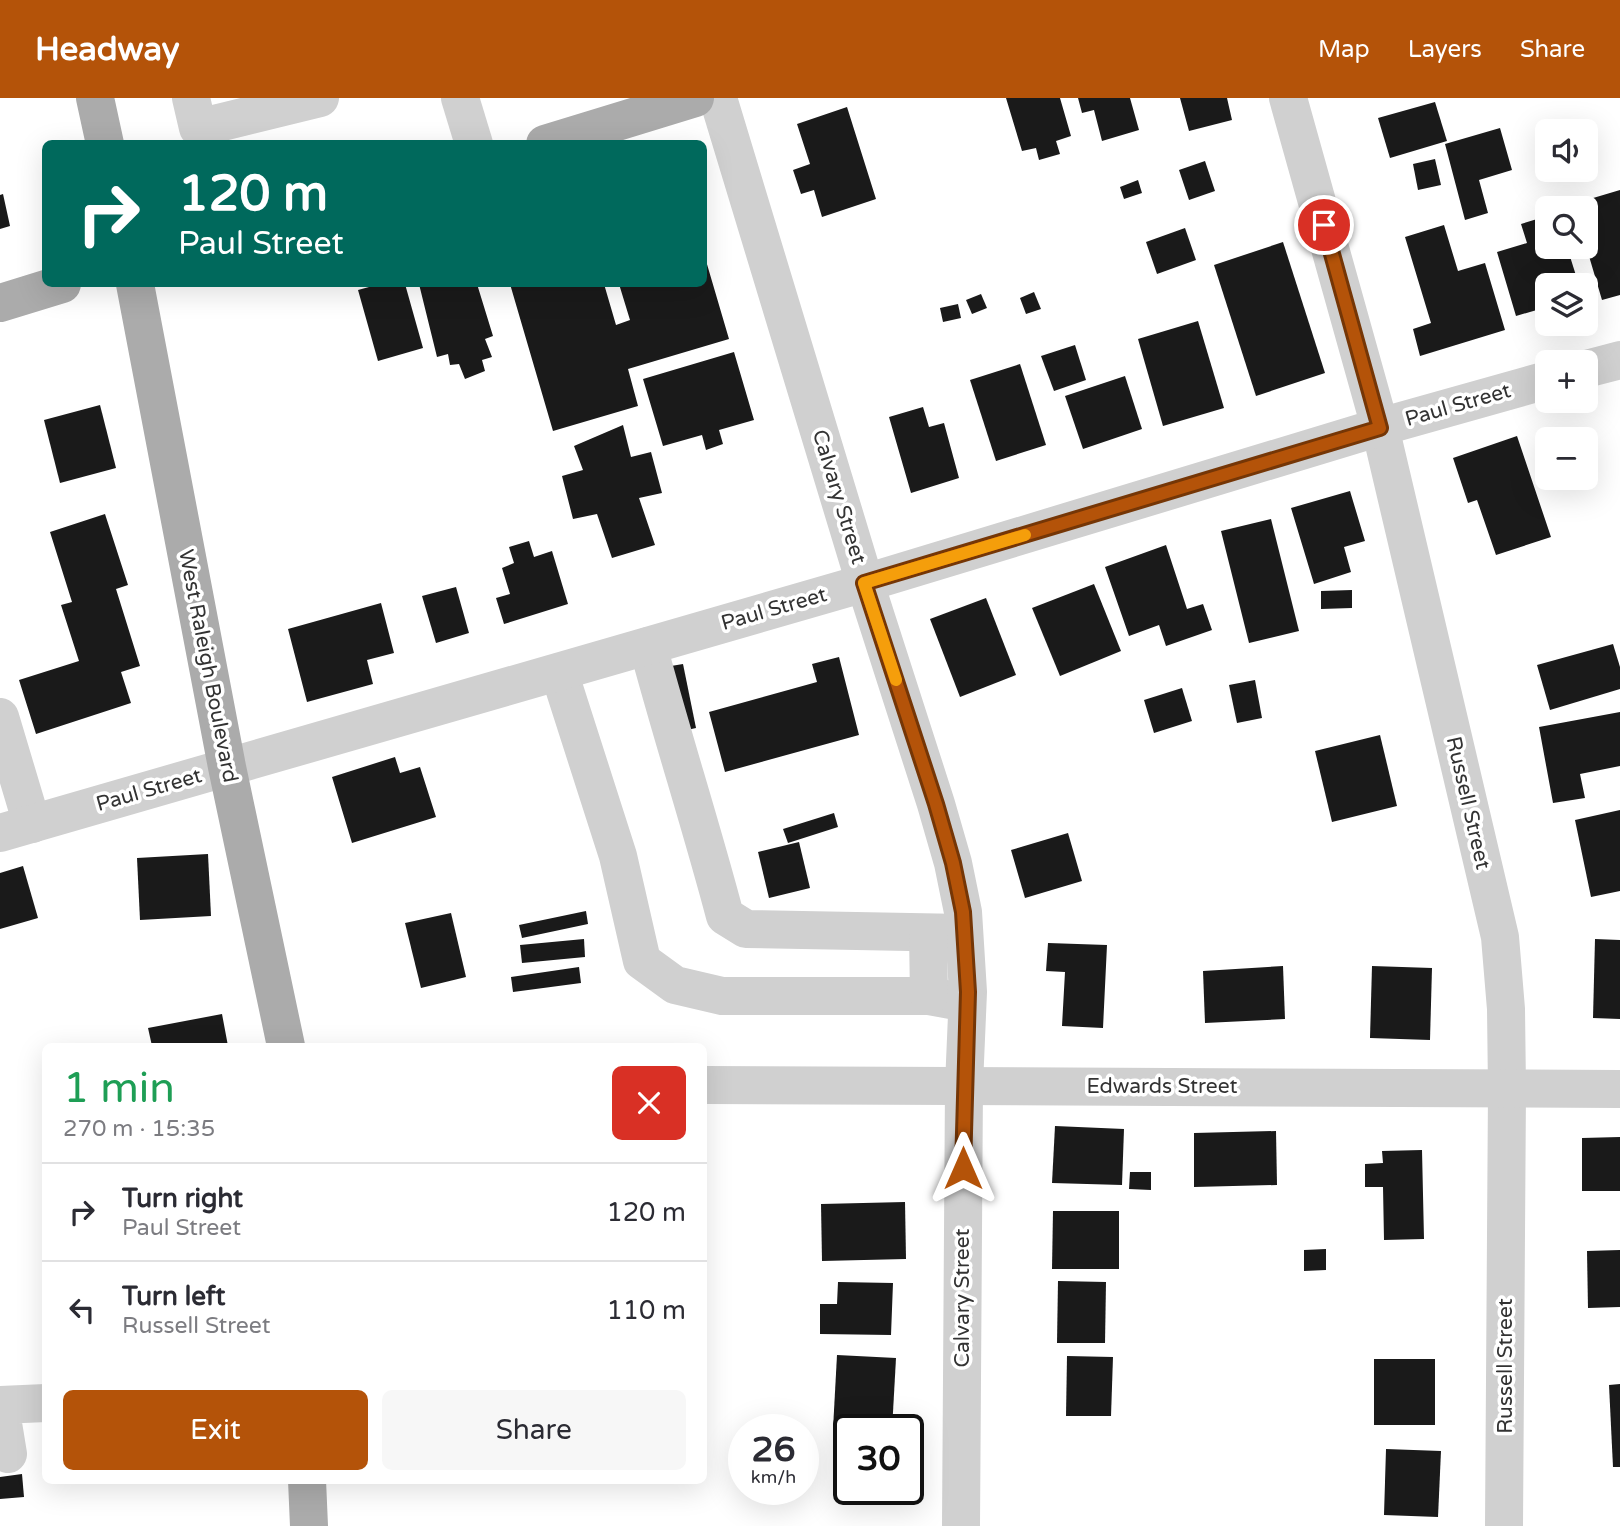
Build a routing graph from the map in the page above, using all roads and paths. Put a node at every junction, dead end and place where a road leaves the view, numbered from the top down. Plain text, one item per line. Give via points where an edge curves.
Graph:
1 (95, 98) edge
2 (191, 98) edge
3 (460, 98) edge
4 (695, 98) edge
5 (718, 98) edge
6 (1288, 98) edge
7 (298, 101) edge
8 (104, 140) edge
9 (473, 140) edge
10 (558, 140) edge
11 (52, 287) edge
12 (136, 287) edge
13 (0, 303) edge
14 (1620, 360) edge
15 (1598, 366) edge
16 (1535, 383) edge
17 (1380, 428) junction
18 (864, 583) junction
19 (648, 646) junction
20 (559, 672) junction
21 (0, 717) edge
22 (227, 767) junction
23 (16, 829) edge
24 (946, 933) junction
25 (929, 996) junction
26 (967, 1003) junction
27 (285, 1043) edge
28 (707, 1085) edge
29 (964, 1085) junction
30 (1507, 1089) junction
31 (1620, 1089) edge
32 (42, 1403) edge
33 (8, 1454) dead end
34 (307, 1484) edge
35 (309, 1526) edge
36 (961, 1526) edge
37 (1504, 1526) edge

1 - 8 main road
2 - 7 street via 198,128
3 - 9 street
4 - 10 main road
5 - 18 street, Calvary Street
6 - 17 street, Russell Street
11 - 13 main road
12 - 22 main road, West Raleigh Boulevard
14 - 15 street
16 - 17 street, Paul Street
17 - 18 street, Paul Street
17 - 30 street, Russell Street via 1500,937
18 - 19 street, Paul Street
18 - 24 street, Calvary Street via 953,863 963,912
19 - 20 street, Paul Street
19 - 24 street via 725,916 746,929
20 - 22 street, Paul Street
20 - 25 street via 618,856 642,961 675,985 722,996
21 - 23 street
22 - 23 street, Paul Street
22 - 27 main road, West Raleigh Boulevard
24 - 25 street
24 - 26 street, Calvary Street
25 - 26 street
26 - 29 street, Calvary Street
28 - 29 street, Edwards Street
29 - 30 street, Edwards Street
29 - 36 street, Calvary Street
30 - 31 street, Edwards Street
30 - 37 street, Russell Street
32 - 33 street via 1,1405
34 - 35 main road

